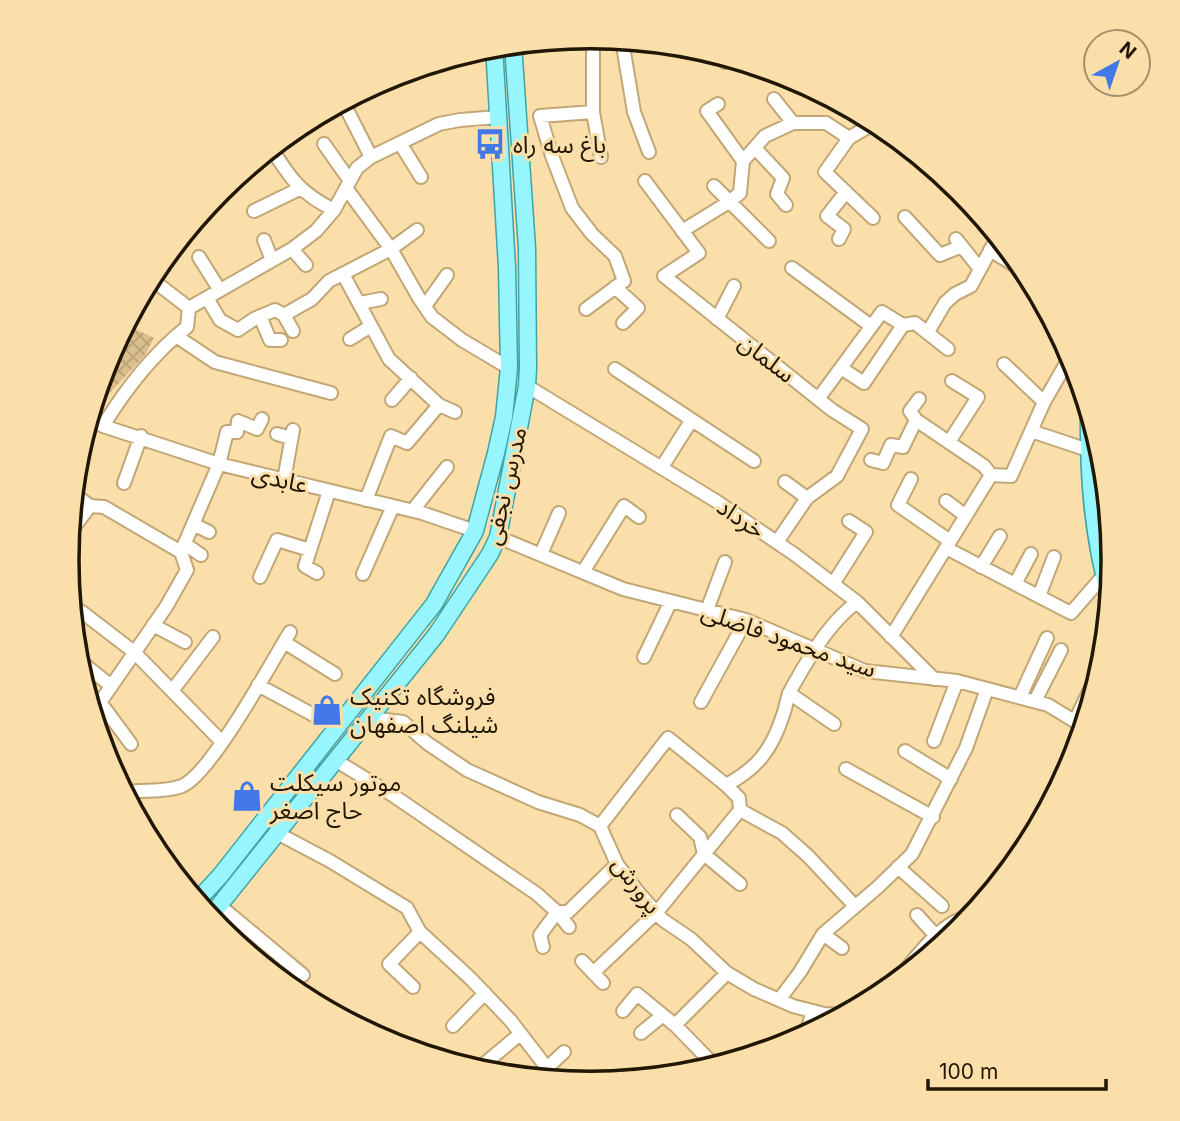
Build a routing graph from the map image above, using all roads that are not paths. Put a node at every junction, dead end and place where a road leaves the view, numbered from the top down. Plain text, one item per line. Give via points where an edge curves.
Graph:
1 (593, 49) edge
2 (624, 50) edge
3 (514, 55) edge
4 (495, 58) edge
5 (774, 100) dead end
6 (718, 104) dead end
7 (347, 111) edge
8 (593, 112) junction
9 (498, 117) junction
10 (793, 123) junction
11 (864, 129) edge
12 (849, 138) junction
13 (400, 143) junction
14 (324, 144) dead end
15 (755, 148) junction
16 (649, 152) dead end
17 (277, 157) edge
18 (370, 157) junction
19 (601, 158) dead end
20 (743, 161) junction
21 (421, 177) dead end
22 (645, 181) dead end
23 (348, 184) junction
24 (714, 186) dead end
25 (299, 189) junction
26 (846, 192) junction
27 (524, 197) junction
28 (502, 200) junction
29 (729, 202) junction
30 (786, 205) dead end
31 (334, 210) junction
32 (254, 211) dead end
33 (905, 217) dead end
34 (873, 218) dead end
35 (417, 230) dead end
36 (682, 231) junction
37 (839, 239) dead end
38 (264, 240) dead end
39 (769, 241) dead end
40 (993, 245) edge
41 (391, 248) junction
42 (292, 249) junction
43 (990, 250) junction
44 (199, 257) dead end
45 (1002, 257) edge
46 (272, 260) junction
47 (306, 265) dead end
48 (792, 268) dead end
49 (980, 269) junction
50 (343, 274) junction
51 (447, 275) dead end
52 (159, 285) edge
53 (734, 286) dead end
54 (615, 287) junction
55 (219, 289) junction
56 (207, 298) junction
57 (381, 299) dead end
58 (360, 303) junction
59 (425, 306) junction
60 (189, 308) junction
61 (586, 309) dead end
62 (284, 315) junction
63 (260, 316) junction
64 (717, 319) junction
65 (623, 323) dead end
66 (903, 325) junction
67 (371, 326) junction
68 (871, 326) junction
69 (293, 331) dead end
70 (928, 332) junction
71 (176, 336) junction
72 (350, 339) dead end
73 (281, 340) dead end
74 (948, 349) dead end
75 (1004, 364) dead end
76 (1064, 367) edge
77 (509, 368) junction
78 (841, 368) junction
79 (615, 369) dead end
80 (411, 377) junction
81 (952, 381) dead end
82 (527, 386) junction
83 (331, 393) dead end
84 (818, 399) junction
85 (392, 400) dead end
86 (919, 400) dead end
87 (1044, 401) junction
88 (439, 405) junction
89 (454, 412) dead end
90 (262, 419) dead end
91 (916, 420) junction
92 (691, 421) junction
93 (98, 423) edge
94 (103, 426) junction
95 (1031, 431) junction
96 (277, 434) dead end
97 (141, 436) junction
98 (950, 442) junction
99 (1088, 445) edge
100 (1088, 450) junction
101 (870, 460) dead end
102 (754, 461) dead end
103 (219, 464) junction
104 (447, 467) dead end
105 (662, 467) junction
106 (991, 475) junction
107 (911, 479) dead end
108 (284, 480) junction
109 (785, 482) dead end
110 (124, 483) dead end
111 (330, 491) junction
112 (807, 498) junction
113 (366, 499) junction
114 (82, 501) edge
115 (946, 501) dead end
116 (90, 506) junction
117 (393, 506) junction
118 (413, 510) junction
119 (559, 513) dead end
120 (965, 516) junction
121 (639, 517) dead end
122 (81, 518) edge
123 (849, 521) dead end
124 (194, 524) junction
125 (475, 531) junction
126 (209, 532) dead end
127 (1000, 536) dead end
128 (498, 537) junction
129 (777, 542) junction
130 (948, 545) junction
131 (183, 548) junction
132 (310, 550) junction
133 (541, 554) junction
134 (1031, 554) dead end
135 (201, 555) dead end
136 (1054, 557) dead end
137 (725, 562) dead end
138 (1102, 564) edge
139 (981, 567) junction
140 (583, 572) junction
141 (317, 573) dead end
142 (363, 574) dead end
143 (260, 577) dead end
144 (1101, 579) edge
145 (833, 584) junction
146 (1016, 584) junction
147 (1039, 596) junction
148 (671, 601) junction
149 (857, 602) junction
150 (707, 610) junction
151 (82, 612) dead end
152 (746, 620) junction
153 (153, 625) junction
154 (213, 637) dead end
155 (891, 637) junction
156 (1047, 638) dead end
157 (185, 642) dead end
158 (814, 650) junction
159 (1060, 650) dead end
160 (134, 652) junction
161 (644, 657) dead end
162 (90, 669) edge
163 (335, 674) dead end
164 (934, 678) junction
165 (957, 681) junction
166 (110, 685) junction
167 (258, 685) junction
168 (987, 689) junction
169 (172, 691) junction
170 (789, 693) junction
171 (1020, 697) junction
172 (1035, 701) junction
173 (100, 702) joint
174 (701, 702) dead end
175 (319, 718) dead end
176 (369, 718) junction
177 (1075, 722) edge
178 (834, 724) dead end
179 (934, 741) dead end
180 (222, 742) junction
181 (131, 744) dead end
182 (905, 751) dead end
183 (335, 760) junction
184 (846, 769) dead end
185 (951, 779) junction
186 (726, 785) junction
187 (134, 792) edge
188 (275, 806) junction
189 (740, 810) junction
190 (677, 815) dead end
191 (933, 817) junction
192 (289, 818) junction
193 (600, 826) junction
194 (277, 833) junction
195 (704, 854) junction
196 (617, 864) junction
197 (898, 867) junction
198 (740, 884) dead end
199 (203, 895) edge
200 (855, 905) junction
201 (942, 906) dead end
202 (216, 909) edge
203 (557, 912) junction
204 (657, 912) junction
205 (917, 915) dead end
206 (225, 919) edge
207 (569, 927) dead end
208 (421, 932) junction
209 (823, 934) junction
210 (937, 937) edge
211 (542, 947) dead end
212 (842, 948) dead end
213 (582, 961) dead end
214 (593, 972) junction
215 (727, 973) junction
216 (303, 975) dead end
217 (603, 983) dead end
218 (413, 988) dead end
219 (485, 993) junction
220 (779, 1000) junction
221 (623, 1011) dead end
222 (663, 1015) junction
223 (823, 1015) edge
224 (675, 1025) junction
225 (453, 1026) dead end
226 (641, 1033) dead end
227 (520, 1034) junction
228 (564, 1052) dead end
229 (707, 1058) edge
230 (487, 1061) edge
231 (547, 1069) joint

1 - 8 street
2 - 16 street via 634,112
3 - 27 main road, مدرس نجفی
4 - 9 main road, مدرس نجفی
5 - 10 street
6 - 20 street via 707,111
7 - 18 street
8 - 19 street
8 - 54 street via 540,116 572,208 615,256 624,281
9 - 13 street via 439,124
9 - 28 main road, مدرس نجفی
10 - 12 street via 826,123
10 - 15 street via 765,136
11 - 12 street
12 - 26 street via 825,172
13 - 18 street
13 - 21 street
14 - 23 street
15 - 20 street
15 - 30 street via 783,178 777,194
17 - 25 street
18 - 23 street
20 - 29 street via 740,193
22 - 36 street, سلمان
23 - 31 street
23 - 41 street
24 - 29 street
25 - 31 street
25 - 32 street
26 - 34 street
26 - 37 street via 827,216 844,229
27 - 28 main road
27 - 82 main road, مدرس نجفی
28 - 77 main road, مدرس نجفی
29 - 36 street
29 - 39 street
31 - 42 street
33 - 49 street via 940,255 959,243
35 - 41 street
36 - 64 street, سلمان via 699,253 664,276
38 - 46 street
40 - 43 street
41 - 50 street
41 - 59 street
42 - 46 street
42 - 47 street
43 - 45 street
43 - 49 street
44 - 55 street
46 - 55 street
48 - 68 street
49 - 70 street via 971,286 945,303
50 - 58 street
50 - 62 street
51 - 59 street
52 - 60 street
53 - 64 street
54 - 61 street
54 - 65 street via 638,308
55 - 56 street
56 - 60 street
56 - 63 street via 220,320 238,330
57 - 58 street
58 - 67 street
59 - 77 street via 462,340
60 - 71 street via 187,327
62 - 63 street via 275,310
62 - 69 street
63 - 73 street via 270,340
64 - 84 street, سلمان
66 - 68 street via 882,312
66 - 70 street via 915,323
66 - 78 street via 864,383
67 - 72 street
67 - 80 street via 389,359
68 - 78 street
70 - 74 street
71 - 83 street via 215,362
71 - 94 street
75 - 87 street
76 - 87 street
77 - 125 main road, مدرس نجفی via 499,441
78 - 84 street
79 - 92 street
80 - 85 street
80 - 88 street
81 - 98 street via 978,397
82 - 105 street, خرداد
82 - 128 main road, مدرس نجفی
84 - 112 street, سلمان via 862,429 837,476
86 - 91 street via 910,411
87 - 95 street
88 - 89 street
88 - 113 street via 407,443 391,436
90 - 103 street via 257,429 238,421 237,432 228,432
91 - 98 street
91 - 101 street via 902,447 891,445 883,463
92 - 102 street
92 - 105 street
93 - 94 street, عابدی
94 - 97 street, عابدی
95 - 100 street
95 - 106 street via 1011,475
96 - 108 street via 292,434
97 - 103 street, عابدی
97 - 110 street
98 - 106 street
99 - 100 main road
100 - 138 main road
103 - 108 street, عابدی
103 - 124 street
104 - 118 street
105 - 129 street, خرداد
106 - 120 street
107 - 130 street via 898,505
108 - 111 street, عابدی
109 - 112 street
111 - 113 street, عابدی
111 - 132 street
112 - 129 street, سلمان
113 - 117 street, عابدی
114 - 116 street
115 - 120 street
116 - 122 street
116 - 131 street via 104,507
117 - 118 street, عابدی
117 - 142 street
118 - 125 street, عابدی
119 - 133 street
120 - 130 street
121 - 140 street via 624,506
123 - 145 street via 866,532
124 - 126 street
124 - 131 street
125 - 188 main road, مدرس نجفی via 434,604
127 - 139 street
128 - 133 street, سید محمود فاضلی
128 - 176 main road, مدرس نجفی via 436,635
129 - 145 street, خرداد
130 - 139 street
130 - 155 street
131 - 135 street
131 - 153 street via 187,570
132 - 141 street via 305,566
132 - 143 street via 276,540
133 - 140 street, سید محمود فاضلی
134 - 146 street
136 - 147 street
137 - 150 street
139 - 146 street
140 - 148 street, سید محمود فاضلی via 623,589
144 - 147 street via 1071,613
145 - 149 street, خرداد
146 - 147 street
148 - 150 street, سید محمود فاضلی
148 - 161 street
149 - 155 street, خرداد
149 - 158 street via 825,632
150 - 152 street, سید محمود فاضلی
151 - 160 street
152 - 158 street, سید محمود فاضلی
152 - 174 street
153 - 157 street
153 - 160 street
154 - 169 street
155 - 164 street, خرداد
156 - 171 street
158 - 164 street, سید محمود فاضلی via 864,671
158 - 170 street
159 - 172 street
160 - 166 street
160 - 169 street
162 - 166 street
163 - 167 street via 287,637
164 - 165 street, سید محمود فاضلی
165 - 168 street, سید محمود فاضلی
165 - 179 street
166 - 173 street
167 - 175 street
167 - 180 street
168 - 171 street, سید محمود فاضلی
168 - 185 street
169 - 180 street
170 - 178 street
170 - 186 street via 769,750 749,773
171 - 172 street, سید محمود فاضلی
172 - 177 street, سید محمود فاضلی
173 - 181 street
176 - 183 main road, مدرس نجفی
176 - 193 street, پرورش via 403,722 467,770
180 - 187 street via 205,767 184,785
182 - 185 street
183 - 192 main road, مدرس نجفی
183 - 203 street via 394,796
184 - 191 street
185 - 191 street
186 - 189 street via 739,798
186 - 193 street via 668,738
188 - 192 main road
188 - 199 main road, مدرس نجفی
189 - 195 street
189 - 200 street via 782,833
190 - 195 street via 700,837
191 - 197 street
192 - 194 main road, مدرس نجفی
193 - 196 street, پرورش
194 - 202 main road, مدرس نجفی
194 - 208 street via 407,908
195 - 198 street
195 - 204 street
196 - 203 street via 568,912
196 - 204 street, پرورش
197 - 200 street
197 - 201 street
200 - 209 street
203 - 207 street
203 - 211 street via 540,935
204 - 214 street
204 - 215 street, پرورش
205 - 210 street
206 - 216 street
208 - 218 street via 389,964
208 - 219 street
209 - 212 street
209 - 220 street
213 - 214 street
214 - 217 street
215 - 220 street, پرورش
215 - 224 street
219 - 225 street
219 - 227 street
220 - 223 street, پرورش
221 - 222 street via 637,994
222 - 224 street
222 - 226 street
224 - 229 street
227 - 230 street
227 - 231 street
228 - 231 street

